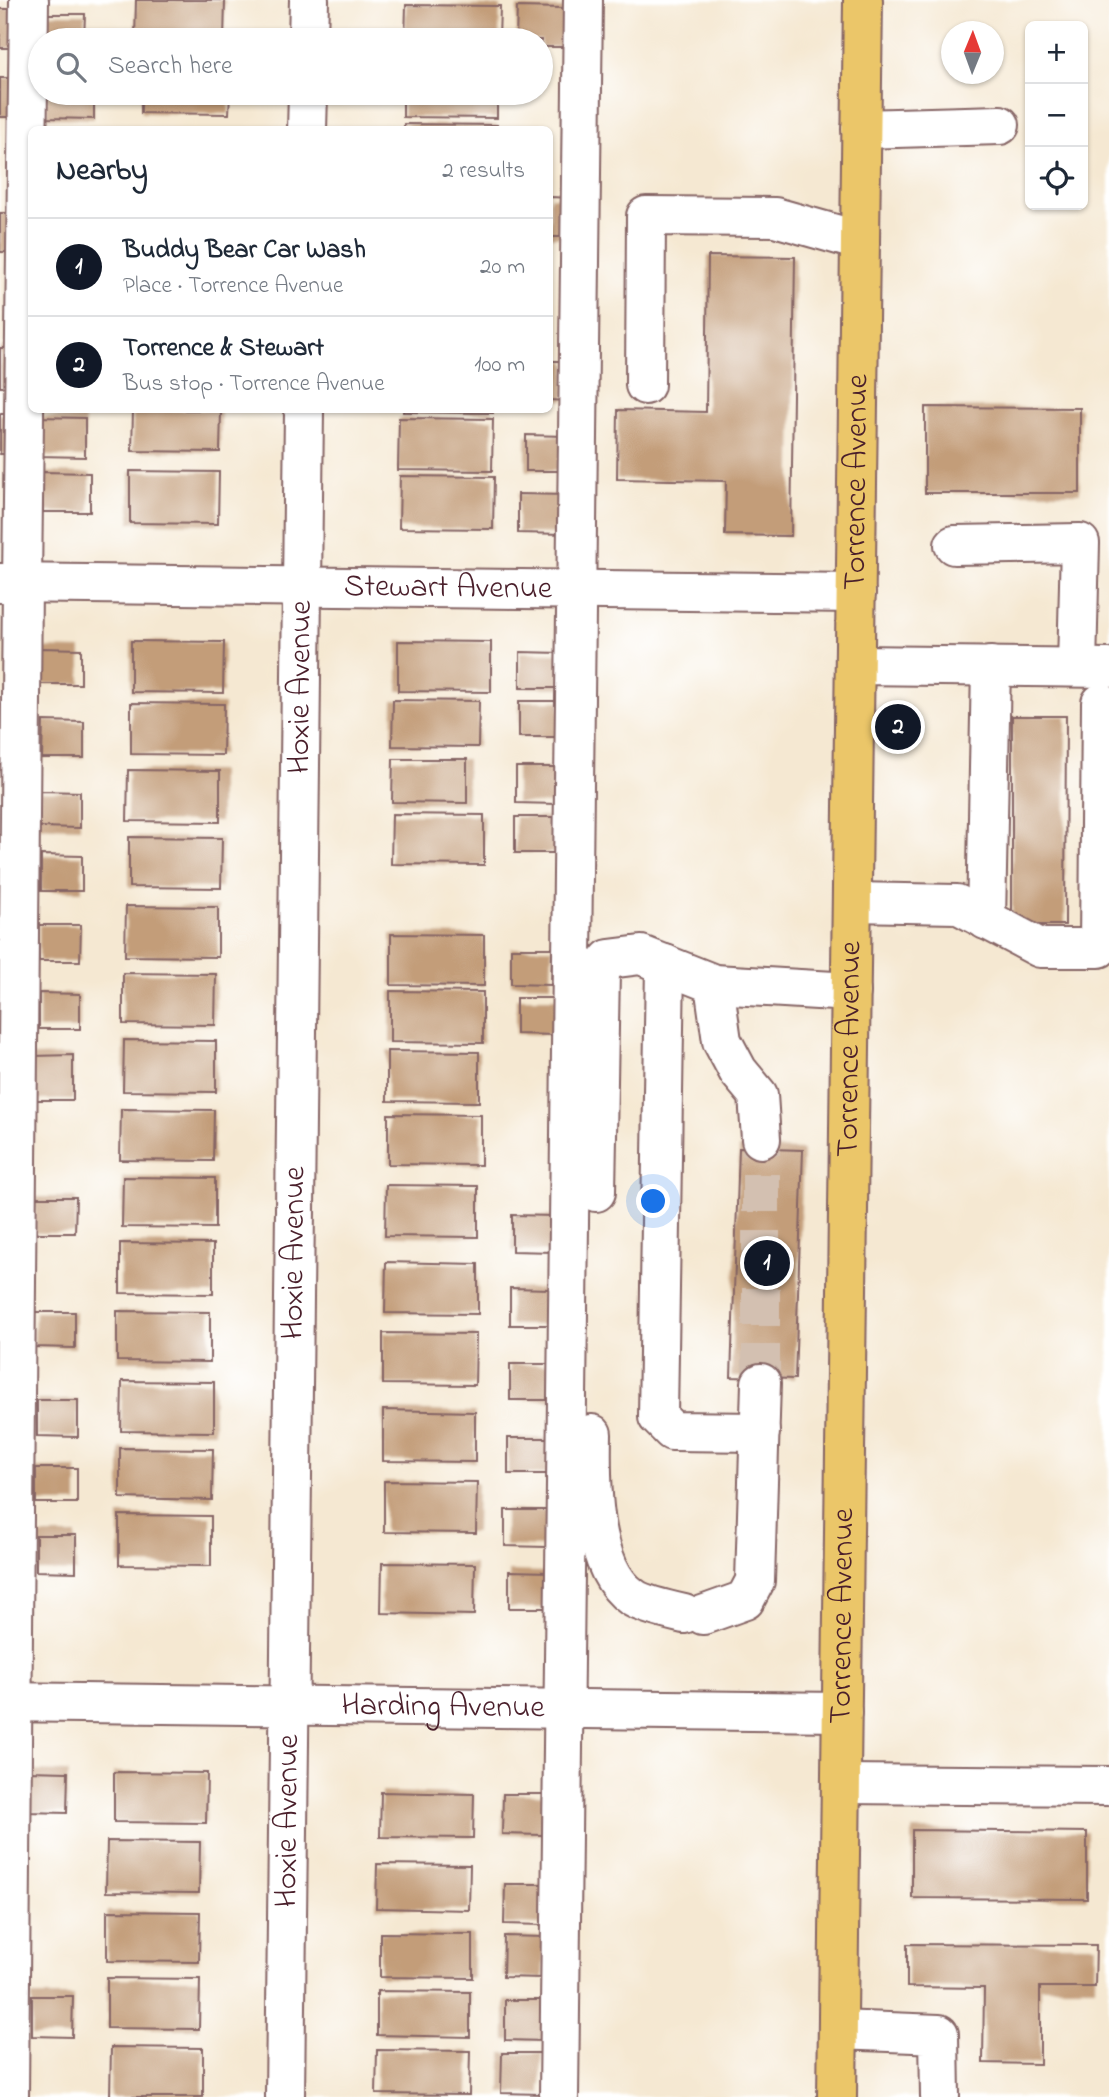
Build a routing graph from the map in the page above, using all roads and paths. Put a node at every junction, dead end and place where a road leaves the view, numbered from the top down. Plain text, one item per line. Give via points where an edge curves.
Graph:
1 (29, 0) edge
2 (309, 0) edge
3 (583, 0) edge
4 (863, 0) edge
5 (28, 28) edge
6 (308, 28) edge
7 (28, 32) edge
8 (308, 105) edge
9 (1000, 125) dead end
10 (307, 126) edge
11 (861, 129) junction
12 (860, 240) junction
13 (645, 385) dead end
14 (304, 413) edge
15 (954, 545) dead end
16 (11, 583) edge
17 (302, 586) junction
18 (576, 590) junction
19 (856, 593) junction
20 (855, 664) junction
21 (991, 666) junction
22 (1095, 679) edge
23 (852, 902) junction
24 (986, 919) junction
25 (666, 964) junction
26 (714, 984) junction
27 (851, 992) junction
28 (761, 1139) tunnel mouth
29 (761, 1383) tunnel mouth
30 (760, 1432) junction
31 (6, 1702) edge
32 (289, 1705) junction
33 (564, 1709) junction
34 (842, 1712) junction
35 (841, 1784) junction
36 (1109, 1786) edge
37 (838, 2029) junction
38 (9, 2097) edge
39 (285, 2097) edge
40 (559, 2097) edge
41 (838, 2097) edge
42 (940, 2097) edge

1 - 5 street
2 - 6 street
3 - 18 street
4 - 11 main road, Torrence Avenue
7 - 16 street
8 - 10 street
9 - 11 street
11 - 12 main road, Torrence Avenue
12 - 13 street via 775,218 646,216
12 - 19 main road, Torrence Avenue
14 - 17 street, Hoxie Avenue
15 - 22 street via 1080,543
16 - 17 street, Stewart Avenue
16 - 31 street
17 - 18 street, Stewart Avenue
17 - 32 street, Hoxie Avenue
18 - 19 street, Stewart Avenue
18 - 33 street
19 - 20 main road, Torrence Avenue
20 - 21 street
20 - 23 main road, Torrence Avenue
21 - 22 street
21 - 24 street
22 - 24 street via 1099,948 1040,948
23 - 24 street via 957,904
23 - 27 main road, Torrence Avenue
25 - 26 street
25 - 30 street via 659,1417 672,1431
25 - 30 street via 641,955 609,959 600,971 591,1461 598,1538 611,1574 633,1598 693,1615 745,1600 755,1581
26 - 27 street
26 - 28 street via 722,1041 758,1095
27 - 34 main road, Torrence Avenue
29 - 30 street
31 - 32 street, Harding Avenue
31 - 38 street
32 - 33 street, Harding Avenue
32 - 39 street, Hoxie Avenue
33 - 34 street, Harding Avenue
33 - 40 street
34 - 35 main road, Torrence Avenue
35 - 36 street
35 - 37 main road, Torrence Avenue
37 - 41 main road, Torrence Avenue
37 - 42 street via 939,2034

